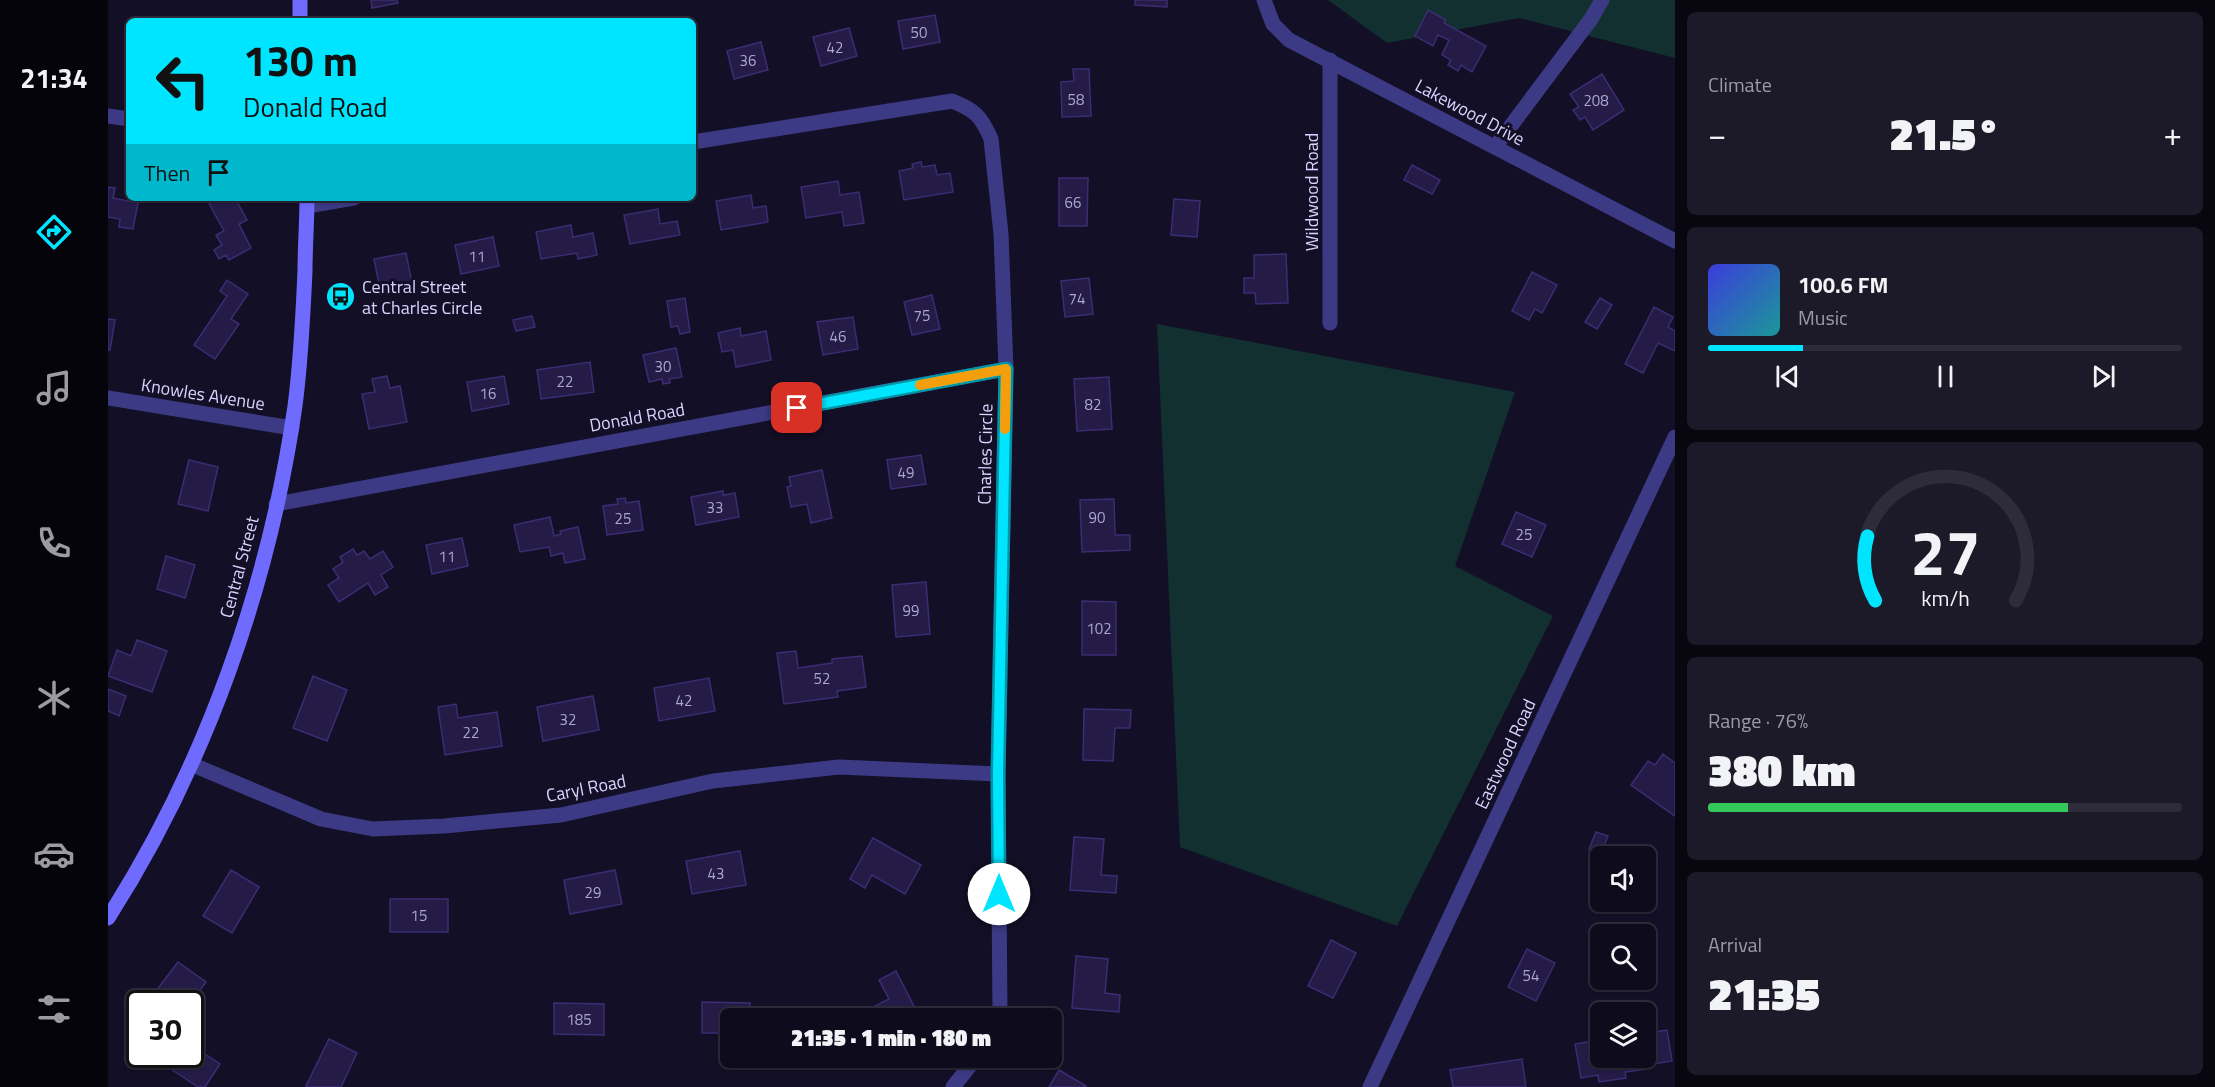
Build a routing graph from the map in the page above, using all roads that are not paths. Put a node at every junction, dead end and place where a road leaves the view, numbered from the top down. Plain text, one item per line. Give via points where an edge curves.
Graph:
1 (300, 0) edge
2 (1264, 0) edge
3 (1602, 0) edge
4 (300, 18) edge
5 (1330, 60) junction
6 (108, 116) edge
7 (126, 118) edge
8 (696, 142) edge
9 (1495, 147) junction
10 (307, 202) edge
11 (1675, 241) edge
12 (1330, 323) dead end
13 (1006, 369) junction
14 (108, 398) edge
15 (292, 428) junction
16 (1675, 437) edge
17 (276, 504) junction
18 (191, 764) junction
19 (998, 774) junction
20 (108, 918) edge
21 (1000, 1008) edge
22 (968, 1068) edge
23 (953, 1087) edge
24 (1370, 1087) edge

1 - 4 main road
2 - 5 street, Lakewood Drive via 1273,24 1289,40
3 - 9 street
5 - 9 street, Lakewood Drive
5 - 12 street, Wildwood Road
6 - 7 street
8 - 13 street, Charles Circle via 952,100 971,108 991,139 1001,234
9 - 11 street, Lakewood Drive
10 - 15 main road, Central Street via 300,358
13 - 17 street, Donald Road
13 - 19 street, Charles Circle
14 - 15 street, Knowles Avenue
15 - 17 main road, Central Street
16 - 24 street, Eastwood Road
17 - 18 main road, Central Street via 234,655
18 - 19 street, Caryl Road via 321,819 373,829 561,815 713,781 839,767
18 - 20 main road, Central Street via 146,856
19 - 21 street, Charles Circle
22 - 23 street

